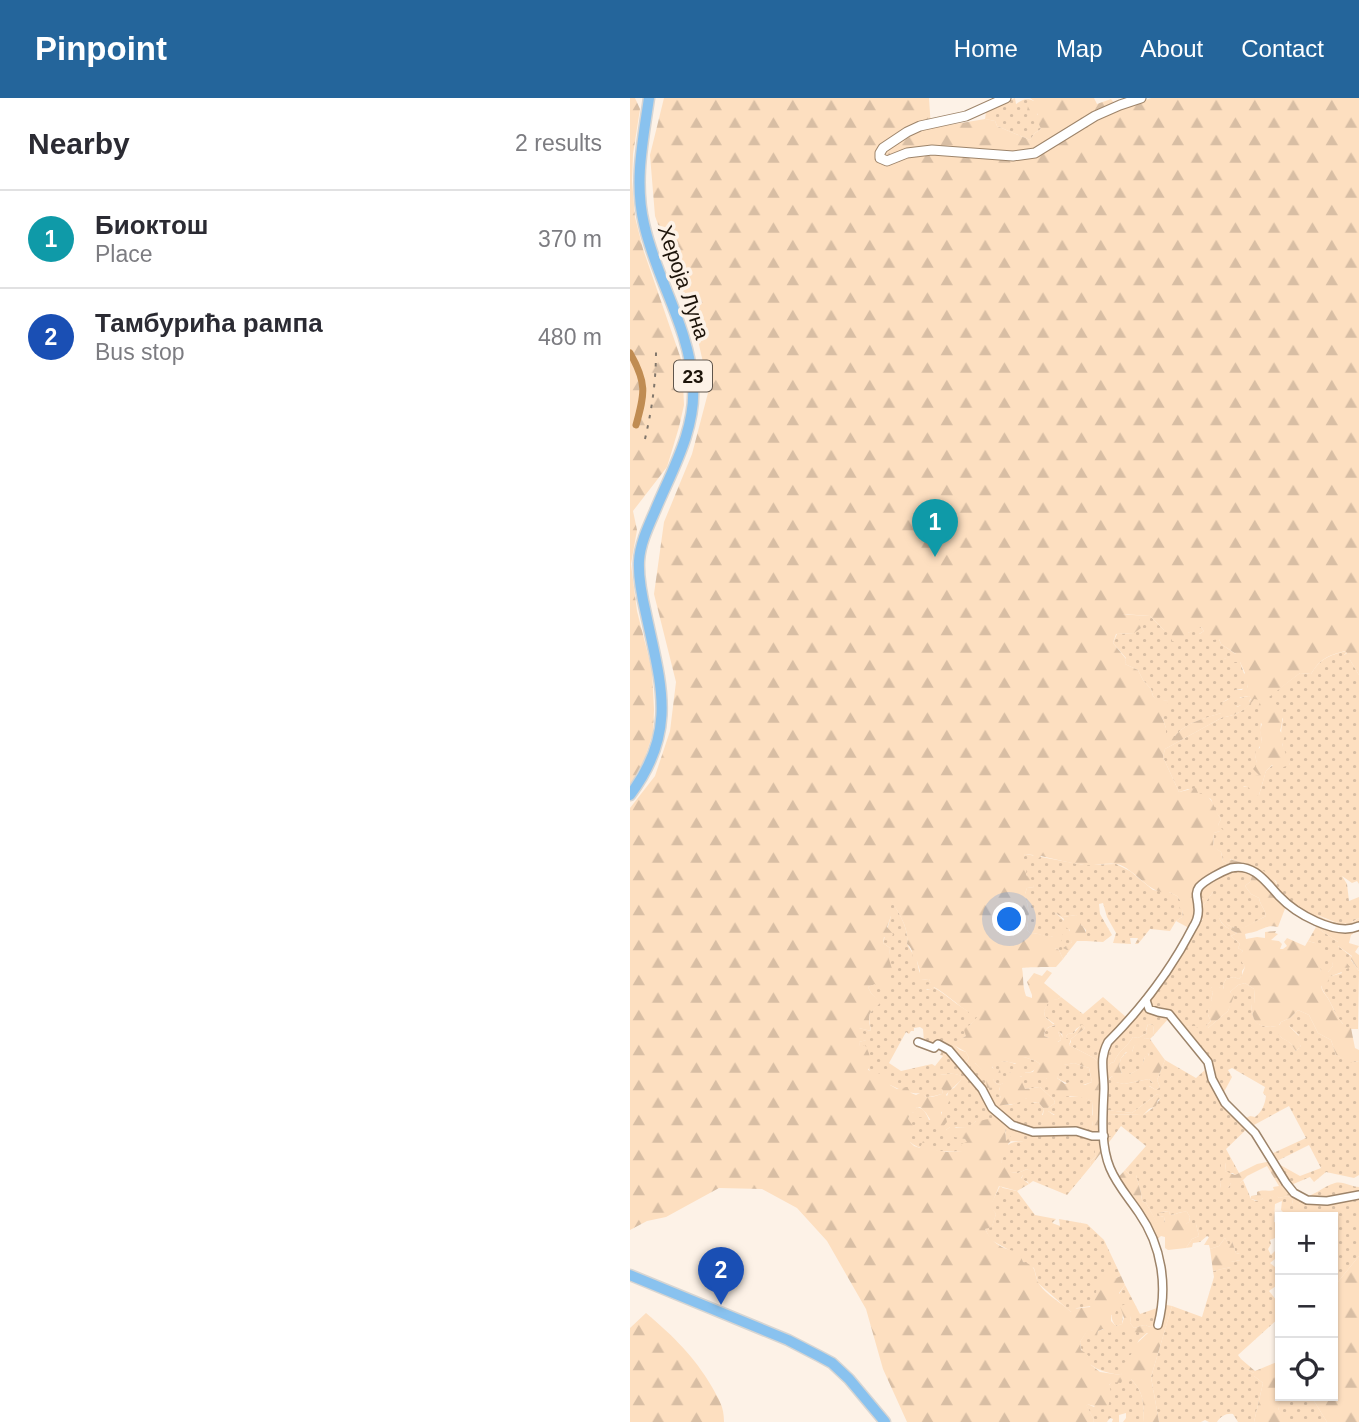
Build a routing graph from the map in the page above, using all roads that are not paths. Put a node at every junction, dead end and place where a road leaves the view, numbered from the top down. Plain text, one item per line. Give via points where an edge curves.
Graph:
1 (649, 98) edge
2 (1006, 98) edge
3 (1141, 98) edge
4 (630, 795) edge
5 (1359, 926) edge
6 (1146, 1000) junction
7 (918, 1042) dead end
8 (1104, 1136) junction
9 (1359, 1195) edge
10 (630, 1275) edge
11 (1158, 1325) dead end
12 (885, 1422) edge

1 - 4 main road, Хероја Луна / 23 via 640,161 641,213 688,351 693,397 684,441 640,554 662,722 654,755
2 - 3 street via 966,116 906,132 883,148 880,159 932,150 1032,154 1102,113
5 - 6 street via 1331,928 1280,897 1256,873 1232,868 1197,889 1195,925
6 - 8 street via 1103,1051
6 - 9 street via 1149,1009 1170,1013 1208,1062 1225,1103 1255,1132 1294,1193 1307,1200 1327,1201
7 - 8 street via 934,1048 938,1044 949,1051 992,1108 1012,1125 1033,1132
8 - 11 street via 1109,1167 1155,1244 1164,1289
10 - 12 main road via 832,1363

